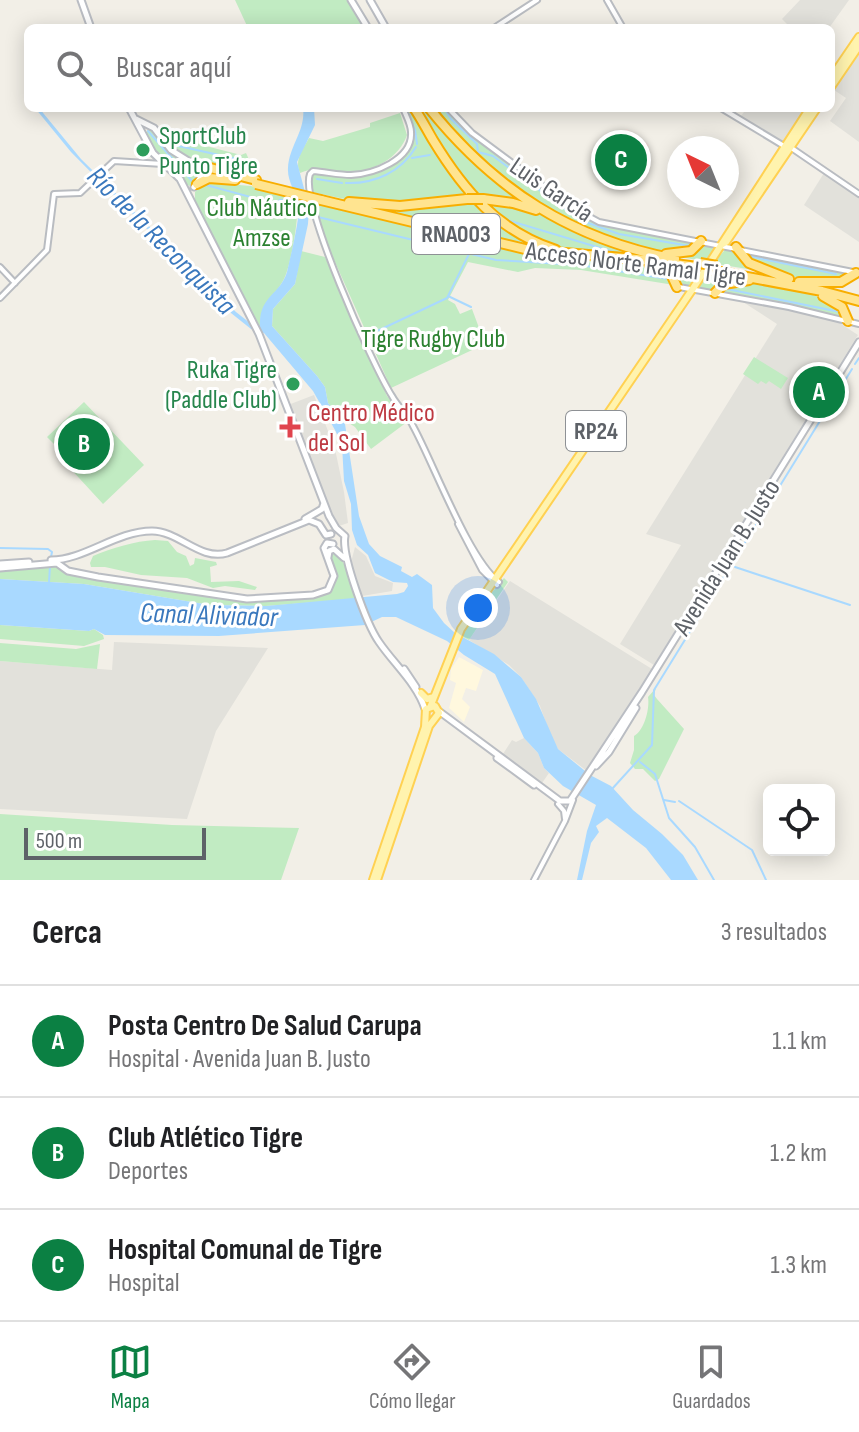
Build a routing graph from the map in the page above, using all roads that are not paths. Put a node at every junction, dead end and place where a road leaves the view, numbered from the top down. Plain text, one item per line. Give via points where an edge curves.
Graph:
1 (81, 0) edge
2 (351, 0) edge
3 (370, 0) edge
4 (537, 0) edge
5 (607, 0) edge
6 (90, 24) edge
7 (366, 24) edge
8 (384, 24) edge
9 (500, 24) edge
10 (621, 24) edge
11 (859, 37) edge
12 (859, 46) edge
13 (835, 72) edge
14 (835, 81) edge
15 (131, 112) edge
16 (407, 112) edge
17 (408, 112) edge
18 (423, 112) edge
19 (432, 112) edge
20 (439, 112) edge
21 (452, 112) edge
22 (728, 112) edge
23 (808, 112) edge
24 (814, 112) edge
25 (134, 117) junction
26 (154, 128) junction
27 (166, 129) dead end
28 (144, 137) junction
29 (162, 138) junction
30 (787, 147) junction
31 (464, 149) junction
32 (153, 153) junction
33 (148, 161) junction
34 (446, 161) junction
35 (163, 164) junction
36 (195, 164) junction
37 (181, 182) junction
38 (256, 182) junction
39 (196, 185) junction
40 (859, 194) edge
41 (322, 198) junction
42 (192, 204) junction
43 (545, 212) junction
44 (701, 241) junction
45 (721, 245) junction
46 (736, 247) junction
47 (637, 251) junction
48 (593, 257) junction
49 (621, 258) junction
50 (699, 265) junction
51 (0, 267) edge
52 (857, 273) edge
53 (791, 282) junction
54 (15, 283) junction
55 (677, 287) joint
56 (692, 290) junction
57 (715, 293) junction
58 (0, 298) edge
59 (859, 299) edge
60 (848, 321) junction
61 (859, 324) edge
62 (859, 345) edge
63 (324, 502) junction
64 (301, 523) junction
65 (334, 532) junction
66 (343, 543) junction
67 (334, 544) junction
68 (74, 556) junction
69 (64, 557) junction
70 (328, 558) junction
71 (345, 560) junction
72 (0, 566) edge
73 (76, 567) junction
74 (64, 568) junction
75 (496, 582) junction
76 (372, 626) junction
77 (448, 661) junction
78 (438, 690) junction
79 (421, 693) junction
80 (432, 711) junction
81 (426, 734) junction
82 (430, 746) dead end
83 (426, 757) dead end
84 (416, 764) junction
85 (573, 798) junction
86 (558, 804) junction
87 (565, 821) junction
88 (375, 880) edge
89 (534, 880) edge

1 - 6 main road
2 - 7 main road
3 - 8 main road
4 - 9 street
5 - 10 street
11 - 13 main road
12 - 14 main road
15 - 25 main road
16 - 75 street via 411,135 395,160 363,173 313,171 309,176 314,217 391,395 412,422
17 - 34 highway
18 - 34 highway
19 - 31 highway
20 - 31 highway
21 - 44 street, Luis García via 472,133 581,213 608,225
22 - 30 street
23 - 30 main road, RP24
24 - 30 main road, RP24
25 - 26 main road, RNA003
25 - 28 main road
26 - 28 main road via 146,128
26 - 29 main road, RNA003
27 - 29 main road
28 - 32 main road
29 - 36 main road, RNA003
30 - 40 street
30 - 45 main road, RP24
31 - 43 highway
32 - 33 street
32 - 35 main road
33 - 35 street
33 - 54 street via 114,161 78,194 54,194 47,250
34 - 48 highway via 470,195 503,225 544,246
35 - 37 main road
36 - 38 highway, RNA003
36 - 39 main road via 201,174
37 - 39 main road, RNA003
37 - 42 main road
38 - 39 highway, RNA003 via 209,178
38 - 41 highway, RNA003, bridge
39 - 42 main road
41 - 43 highway, RNA003, bridge via 370,206 483,199
41 - 48 highway, Acceso Norte Ramal Tigre / RNA003 via 498,245
42 - 63 main road via 259,334
43 - 47 highway, Acceso Norte Ramal Tigre / RNA003
44 - 45 street, Luis García
44 - 47 highway via 682,253
45 - 46 street, Luis García
45 - 56 main road, RP24
46 - 52 street, Luis García
46 - 53 highway via 749,263
47 - 50 highway, Acceso Norte Ramal Tigre / RNA003
48 - 49 highway, Acceso Norte Ramal Tigre / RNA003
49 - 50 highway, Acceso Norte Ramal Tigre / RNA003
49 - 55 highway via 666,271
50 - 53 highway, Acceso Norte Ramal Tigre / RNA003, bridge
51 - 54 street
52 - 53 highway via 835,283
53 - 57 highway via 733,281
53 - 59 highway, Acceso Norte Ramal Tigre / RNA003
53 - 60 highway via 837,302
54 - 58 street
55 - 56 street
56 - 57 street
56 - 75 main road, RP24
57 - 60 street
60 - 61 street
62 - 85 main road, Avenida Juan B. Justo via 609,752
63 - 64 main road
63 - 65 main road
64 - 65 main road via 312,520 324,534
64 - 68 main road via 221,555 208,554 168,533 148,531
65 - 66 main road via 344,534
65 - 67 main road
66 - 67 main road
66 - 71 main road
67 - 70 main road via 325,545
67 - 71 main road
68 - 69 main road
68 - 73 main road
69 - 72 main road
69 - 74 main road
70 - 71 main road via 334,549
70 - 73 main road via 334,576 328,590 264,599 92,576
71 - 76 main road
72 - 74 main road via 50,563
73 - 74 main road
75 - 77 main road, RP24 via 468,620
76 - 79 main road
76 - 80 main road
77 - 78 main road, RP24
77 - 80 main road, RP24
78 - 79 main road via 429,700
78 - 80 main road, RP24
79 - 80 main road
80 - 81 main road, RP24
80 - 85 main road via 560,801
80 - 86 main road
80 - 88 main road, RP24
81 - 82 main road
81 - 84 main road, RP24
83 - 84 main road
84 - 88 main road, RP24
85 - 86 main road via 566,806
85 - 87 street
86 - 87 street
87 - 89 street

